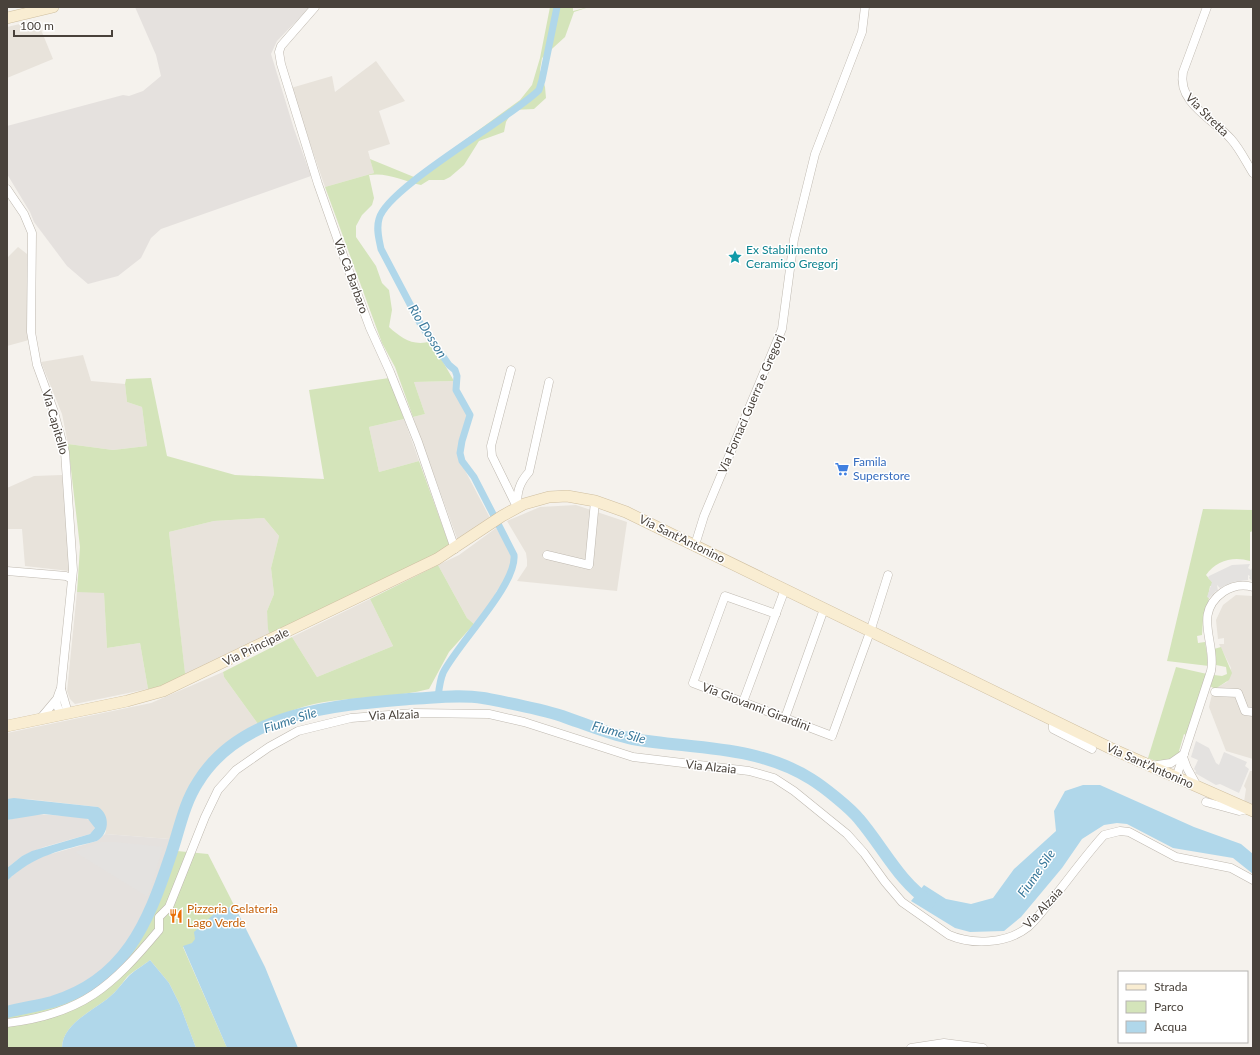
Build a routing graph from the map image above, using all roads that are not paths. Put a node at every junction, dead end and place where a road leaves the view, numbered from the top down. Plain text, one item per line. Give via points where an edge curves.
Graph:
1 (53, 7) edge
2 (315, 7) edge
3 (865, 7) edge
4 (1207, 7) edge
5 (7, 18) edge
6 (1253, 173) edge
7 (7, 188) edge
8 (511, 370) dead end
9 (549, 382) dead end
10 (595, 501) junction
11 (517, 507) junction
12 (488, 525) joint
13 (695, 545) junction
14 (455, 549) junction
15 (547, 555) dead end
16 (7, 570) edge
17 (888, 576) dead end
18 (72, 578) junction
19 (1253, 586) edge
20 (785, 589) junction
21 (824, 609) junction
22 (776, 614) junction
23 (870, 632) junction
24 (61, 688) junction
25 (1215, 692) dead end
26 (56, 700) junction
27 (743, 702) junction
28 (1253, 712) edge
29 (65, 714) junction
30 (785, 718) junction
31 (40, 719) junction
32 (1053, 720) junction
33 (7, 726) edge
34 (1092, 749) dead end
35 (1183, 755) junction
36 (1150, 766) junction
37 (1176, 778) junction
38 (1197, 787) junction
39 (1206, 802) dead end
40 (1250, 810) edge
41 (1253, 880) edge
42 (7, 1022) edge
43 (912, 1048) edge
44 (982, 1048) edge

1 - 5 main road
2 - 14 street, Via Cà Barbaro via 281,46 281,64 343,255 370,328 418,442
3 - 13 street, Via Fornaci Guerra e Gregorj via 862,32 815,154 794,239 782,329 704,516
4 - 6 street, Via Stretta via 1183,72 1183,91 1190,101 1230,138
7 - 18 street, Via Capitello via 24,214 32,233 31,332 37,365 65,452
8 - 11 street via 491,446 492,456
9 - 11 street via 529,472 519,486
10 - 11 main road, Via Sant'Antonino via 580,497 554,497 531,501
10 - 13 main road, Via Sant'Antonino via 626,512
10 - 15 street via 589,565
11 - 12 main road, Via Sant'Antonino
12 - 14 main road, Via Principale
13 - 20 main road, Via Sant'Antonino
14 - 29 main road, Via Principale via 163,690 147,696
16 - 18 street
17 - 23 street
18 - 24 street, Via Capitello
19 - 35 street via 1242,585 1225,591 1216,599 1209,612 1207,628 1212,668
20 - 21 main road, Via Sant'Antonino
20 - 22 street
21 - 23 main road, Via Sant'Antonino
21 - 30 street
22 - 27 street
22 - 27 street, Via Giovanni Girardini via 725,596 692,683
23 - 30 street, Via Giovanni Girardini via 832,736
23 - 32 main road, Via Sant'Antonino
24 - 26 street, Via Capitello
24 - 29 street, Via Capitello
25 - 28 street via 1238,693 1245,711
26 - 29 street via 56,705
26 - 31 street, Via Capitello
27 - 30 street, Via Giovanni Girardini
29 - 31 main road, Via Principale
31 - 33 main road, Via Principale
32 - 34 street, Via Sant'Antonino via 1053,729
32 - 36 main road, Via Sant'Antonino
35 - 36 street via 1171,763
35 - 37 street
35 - 38 street
36 - 37 main road, Via Sant'Antonino
37 - 38 main road, Via Sant'Antonino
38 - 40 main road, Via Sant'Antonino
39 - 40 street, Via Sant'Antonino via 1239,811
41 - 42 street, Via Alzaia via 1231,868 1176,856 1129,832 1120,831 1104,836 1094,846 1027,928 996,940 956,938 902,902 847,834 774,778 749,771 633,757 524,722 488,714 414,713 351,718 298,731 236,770 218,790 205,817 169,907 159,917 160,930 128,965 92,997 57,1012
43 - 44 street via 944,1043

